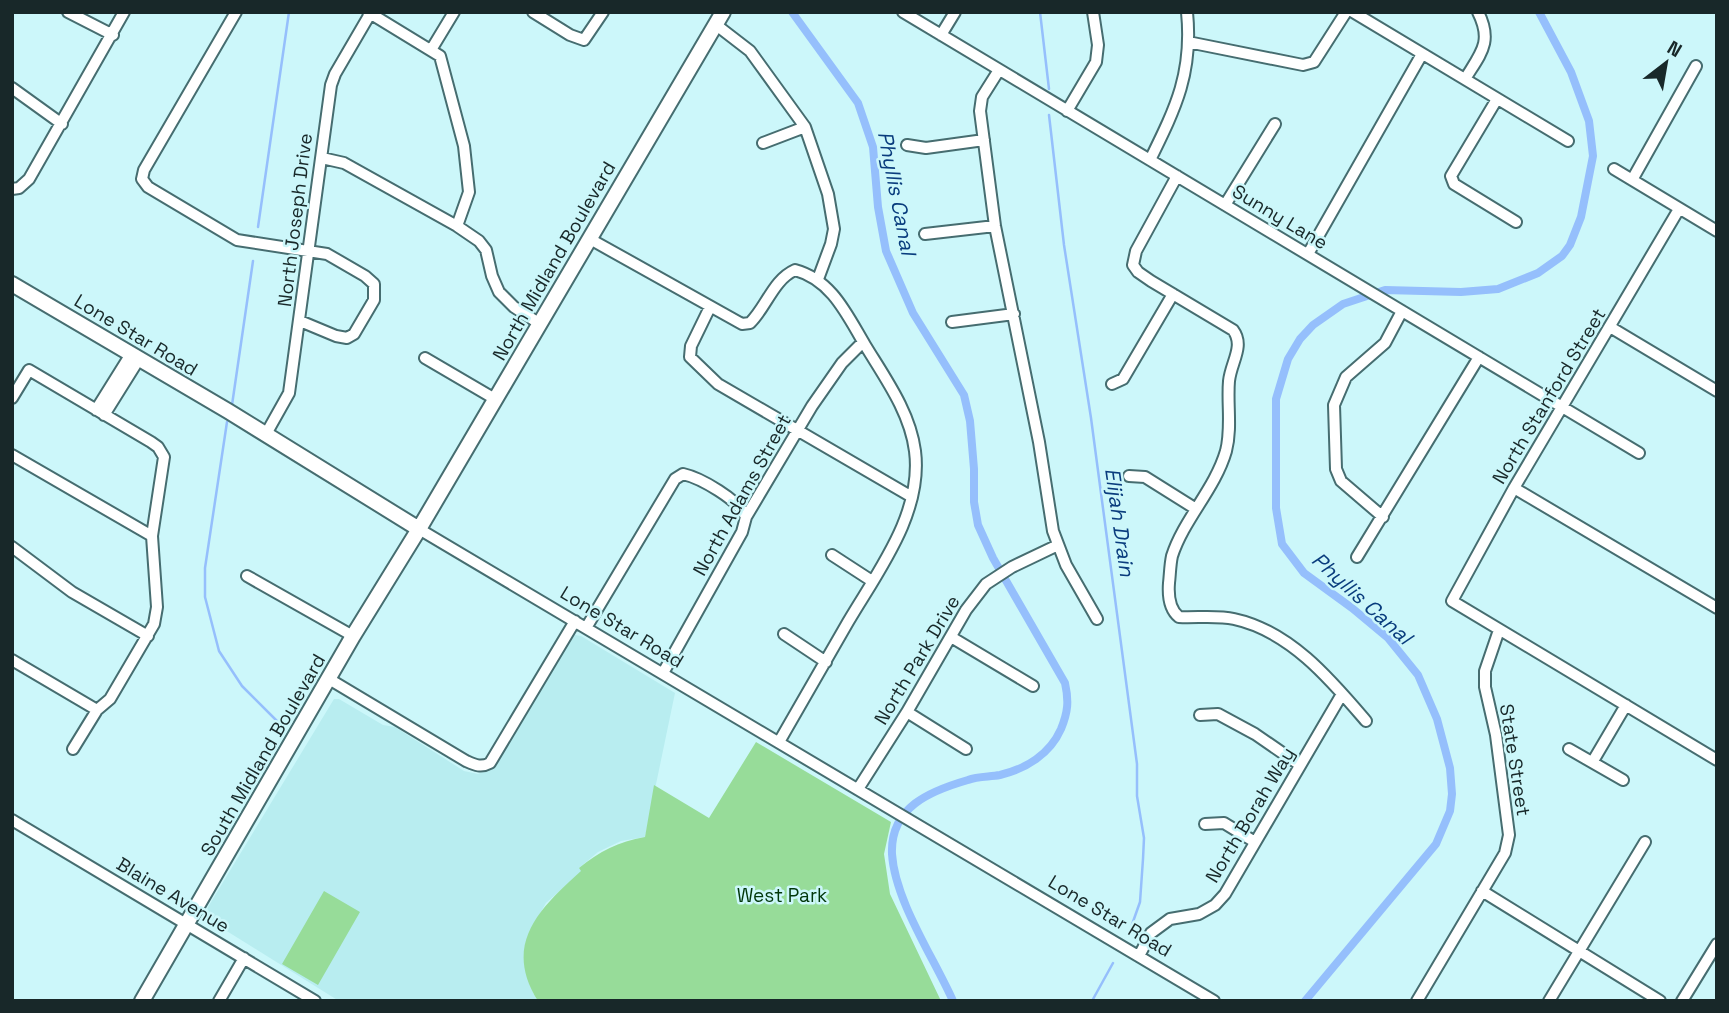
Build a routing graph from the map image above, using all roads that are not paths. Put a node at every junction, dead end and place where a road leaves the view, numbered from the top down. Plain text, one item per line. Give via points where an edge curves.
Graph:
1 (68, 12) edge
2 (124, 12) edge
3 (236, 12) edge
4 (454, 12) edge
5 (533, 12) edge
6 (603, 12) edge
7 (903, 12) edge
8 (955, 12) edge
9 (1093, 12) edge
10 (1187, 12) edge
11 (1346, 12) edge
12 (1353, 12) edge
13 (1478, 12) edge
14 (369, 13) edge
15 (719, 18) edge
16 (941, 35) junction
17 (113, 36) junction
18 (1188, 42) junction
19 (431, 50) junction
20 (1422, 54) junction
21 (1696, 66) dead end
22 (999, 70) junction
23 (1465, 79) junction
24 (12, 88) edge
25 (1497, 99) junction
26 (1068, 111) junction
27 (62, 124) junction
28 (1275, 124) dead end
29 (805, 127) junction
30 (984, 140) junction
31 (1568, 141) dead end
32 (763, 143) dead end
33 (907, 145) dead end
34 (322, 158) junction
35 (1150, 160) junction
36 (1614, 169) dead end
37 (1177, 176) junction
38 (1632, 180) junction
39 (15, 189) edge
40 (1225, 205) junction
41 (1679, 209) junction
42 (1516, 222) dead end
43 (457, 226) junction
44 (995, 226) junction
45 (1717, 231) edge
46 (925, 234) dead end
47 (590, 239) junction
48 (310, 250) junction
49 (1308, 254) junction
50 (818, 279) junction
51 (12, 284) edge
52 (1173, 294) junction
53 (710, 307) junction
54 (1402, 311) junction
55 (1014, 314) junction
56 (300, 321) junction
57 (952, 322) dead end
58 (540, 324) junction
59 (1610, 327) junction
60 (863, 342) junction
61 (135, 356) junction
62 (1479, 357) junction
63 (425, 358) dead end
64 (1112, 384) dead end
65 (1717, 391) edge
66 (12, 398) edge
67 (495, 399) junction
68 (1563, 407) junction
69 (100, 413) junction
70 (797, 431) junction
71 (266, 434) junction
72 (1639, 453) dead end
73 (12, 455) edge
74 (1129, 476) dead end
75 (1514, 488) junction
76 (912, 497) junction
77 (1196, 509) junction
78 (746, 517) junction
79 (1383, 517) junction
80 (419, 529) junction
81 (152, 536) junction
82 (1058, 545) junction
83 (12, 547) edge
84 (832, 555) dead end
85 (1357, 557) dead end
86 (247, 576) dead end
87 (872, 581) junction
88 (1717, 608) edge
89 (1097, 619) dead end
90 (575, 621) junction
91 (586, 628) junction
92 (1499, 629) junction
93 (784, 634) dead end
94 (148, 636) junction
95 (353, 636) junction
96 (951, 636) junction
97 (12, 660) edge
98 (826, 662) junction
99 (663, 673) junction
100 (329, 679) junction
101 (1033, 686) dead end
102 (1342, 694) junction
103 (1626, 705) junction
104 (97, 710) junction
105 (907, 712) junction
106 (1200, 715) dead end
107 (1366, 721) dead end
108 (779, 743) junction
109 (73, 749) dead end
110 (967, 749) dead end
111 (1569, 749) dead end
112 (1717, 760) edge
113 (1593, 761) junction
114 (1300, 765) junction
115 (1623, 780) dead end
116 (858, 789) junction
117 (12, 820) edge
118 (1205, 824) dead end
119 (1255, 842) junction
120 (1645, 842) dead end
121 (1482, 891) junction
122 (187, 925) junction
123 (1717, 944) edge
124 (1579, 951) junction
125 (1139, 956) junction
126 (244, 958) junction
127 (142, 1001) edge
128 (219, 1001) edge
129 (315, 1001) edge
130 (1214, 1001) edge
131 (1417, 1001) edge
132 (1549, 1001) edge
133 (1660, 1001) edge
134 (1682, 1001) edge

1 - 17 street
2 - 17 street
3 - 48 street via 142,179 237,240
4 - 19 street
5 - 6 street via 584,40
7 - 16 street, Sunny Lane
8 - 16 street
9 - 26 street via 1096,62
10 - 18 street
11 - 18 street via 1314,62 1303,65
12 - 20 street
13 - 23 street via 1487,36
14 - 19 street
14 - 34 street, North Joseph Drive via 331,85
15 - 29 street via 750,51
15 - 47 main road, North Midland Boulevard
16 - 22 street, Sunny Lane
17 - 27 street
18 - 35 street via 1184,81
19 - 43 street via 440,56 464,146 470,192
20 - 23 street
20 - 49 street
21 - 38 street
22 - 26 street, Sunny Lane
22 - 30 street via 979,111
23 - 25 street
24 - 27 street
25 - 31 street
25 - 42 street via 1451,176 1454,184
26 - 35 street, Sunny Lane
27 - 39 street via 29,179
28 - 40 street
29 - 32 street
29 - 50 street via 828,194 834,229
30 - 33 street via 926,148
30 - 44 street
34 - 43 street via 344,163
34 - 48 street, North Joseph Drive
35 - 37 street, Sunny Lane
36 - 38 street
37 - 40 street, Sunny Lane
37 - 52 street via 1136,251 1133,265
38 - 41 street
40 - 49 street, Sunny Lane
41 - 45 street
41 - 59 street, North Stanford Street
43 - 58 street via 486,250 499,292
44 - 46 street
44 - 55 street
47 - 53 street
47 - 58 main road, North Midland Boulevard
48 - 56 street, North Joseph Drive
48 - 56 street via 365,275 374,284 374,300 347,338
49 - 54 street, Sunny Lane
50 - 53 street via 795,270 786,274 750,323 731,320
50 - 60 street via 836,298
51 - 61 main road, Lone Star Road
52 - 64 street via 1123,379
52 - 77 street via 1233,330 1239,346 1229,379 1227,447
53 - 70 street via 690,357 718,384
54 - 62 street, Sunny Lane
54 - 79 street via 1385,343 1341,385 1334,405 1335,469 1340,481
55 - 57 street
55 - 82 street
56 - 71 street, North Joseph Drive via 289,393
58 - 67 main road, North Midland Boulevard
59 - 65 street
59 - 68 street, North Stanford Street
60 - 70 street, North Adams Street via 842,363
60 - 76 street via 903,408 915,450
61 - 69 street
61 - 71 main road, Lone Star Road
62 - 68 street, Sunny Lane
62 - 79 street
63 - 67 street
66 - 69 street via 29,370
67 - 80 main road, North Midland Boulevard
68 - 72 street, Sunny Lane
68 - 75 street, North Stanford Street
69 - 81 street via 151,442 164,457
70 - 76 street
70 - 78 street, North Adams Street
71 - 80 main road, Lone Star Road
73 - 81 street
74 - 77 street via 1145,477
75 - 88 street
75 - 92 street, North Stanford Street via 1452,601
76 - 87 street via 896,539
77 - 102 street via 1172,558 1168,596 1173,613 1233,618 1265,630 1300,653
78 - 91 street via 734,502 695,477 683,474 675,479
78 - 99 street, North Adams Street via 742,532
79 - 85 street
80 - 90 street, Lone Star Road
80 - 95 main road, South Midland Boulevard
81 - 94 street via 157,607
82 - 89 street
82 - 96 street, North Park Drive via 986,584
83 - 94 street via 72,592
84 - 87 street
86 - 95 street
87 - 98 street
90 - 91 street, Lone Star Road
90 - 100 street via 491,763 485,765 466,761
91 - 99 street, Lone Star Road
92 - 103 street
92 - 121 street, State Street via 1485,671 1485,687 1509,835 1505,853
93 - 98 street
94 - 104 street via 110,699
95 - 100 main road, South Midland Boulevard
96 - 101 street
96 - 105 street, North Park Drive
97 - 104 street
98 - 108 street
99 - 108 street, Lone Star Road
100 - 122 main road, South Midland Boulevard
102 - 107 street
102 - 114 street, North Borah Way
103 - 112 street
103 - 113 street
104 - 109 street
105 - 110 street
105 - 116 street, North Park Drive
106 - 114 street via 1218,714
108 - 116 street, Lone Star Road
111 - 113 street
113 - 115 street
114 - 119 street, North Borah Way
116 - 125 street, Lone Star Road
117 - 122 street, Blaine Avenue
118 - 119 street via 1224,823
119 - 125 street, North Borah Way via 1215,905 1199,914 1170,919 1151,933
120 - 124 street
121 - 124 street
121 - 131 street, State Street
122 - 126 street, Blaine Avenue
122 - 127 main road, South Midland Boulevard
123 - 134 street
124 - 132 street
124 - 133 street
125 - 130 street, Lone Star Road
126 - 128 street
126 - 129 street, Blaine Avenue

